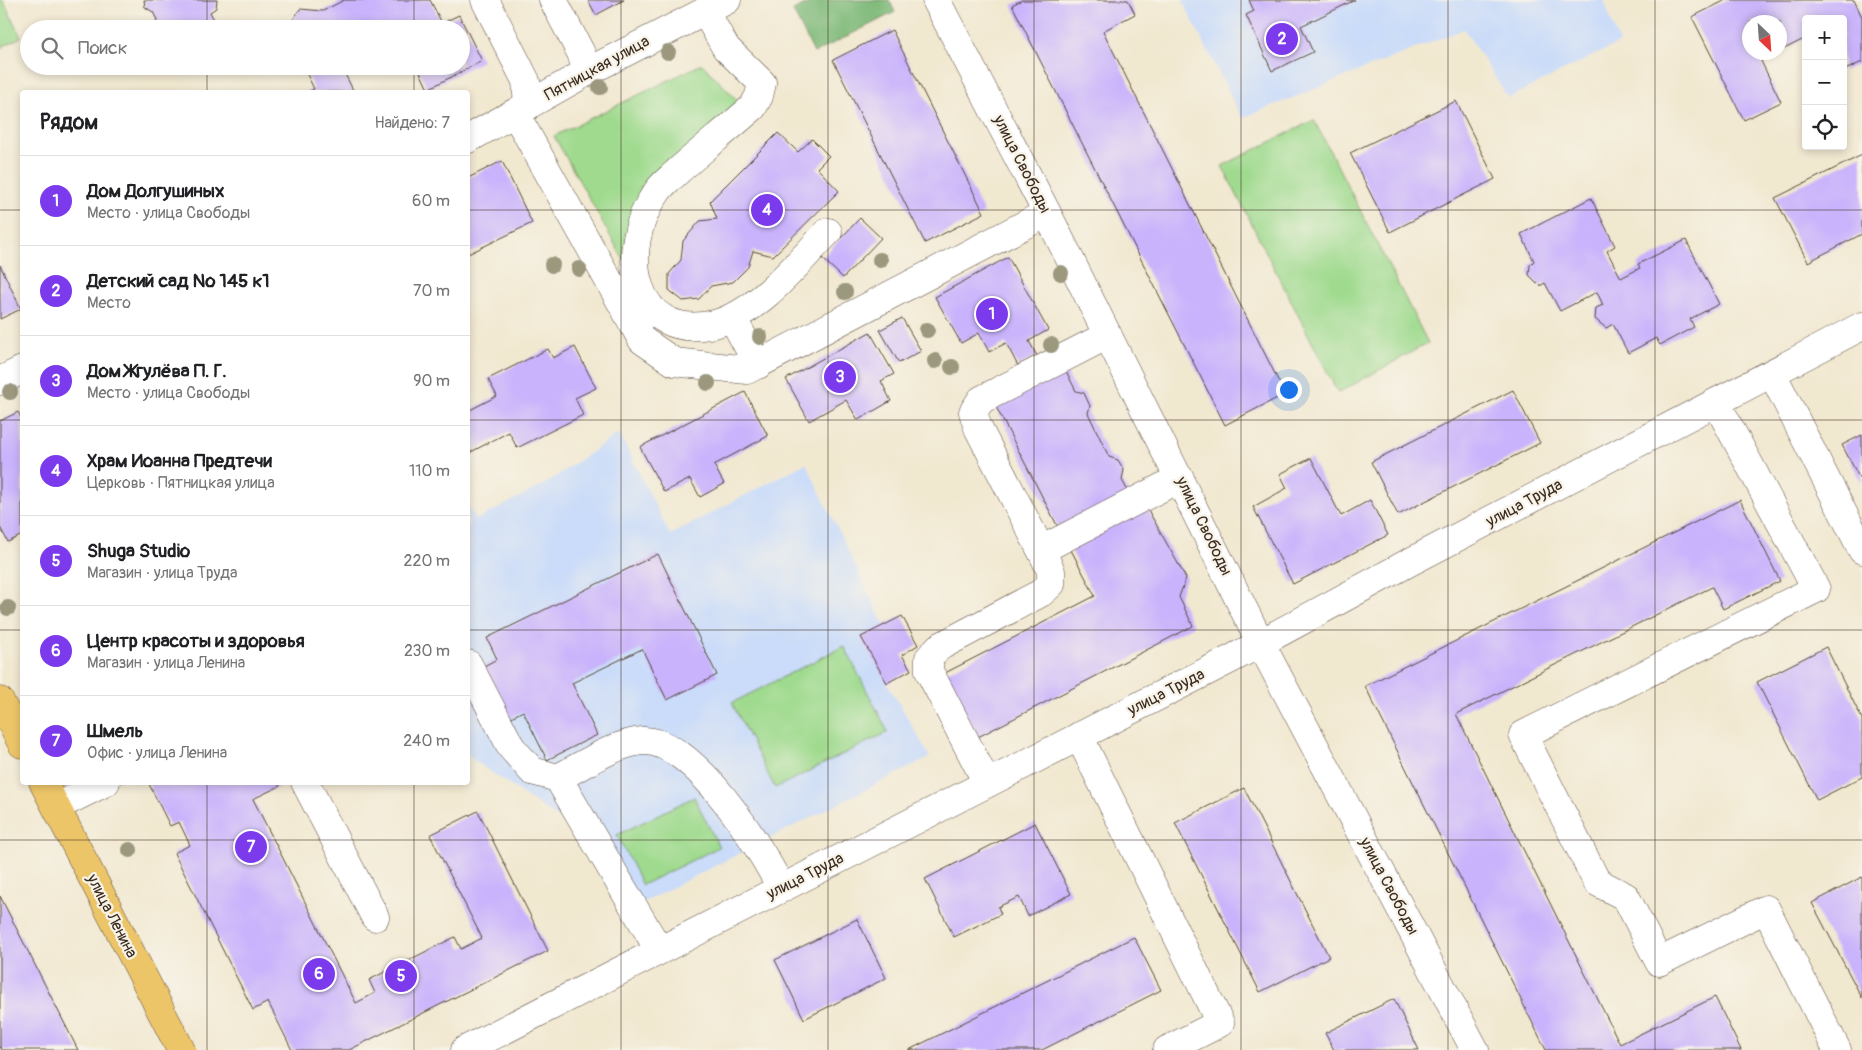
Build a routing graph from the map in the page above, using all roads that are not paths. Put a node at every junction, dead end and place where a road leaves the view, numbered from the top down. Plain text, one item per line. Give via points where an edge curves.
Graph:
1 (485, 0) edge
2 (553, 0) edge
3 (936, 0) edge
4 (716, 5) edge
5 (587, 72) junction
6 (522, 110) junction
7 (470, 138) edge
8 (1047, 213) junction
9 (828, 232) dead end
10 (732, 317) junction
11 (1862, 326) edge
12 (1108, 335) junction
13 (758, 365) junction
14 (20, 371) edge
15 (1772, 373) junction
16 (0, 381) edge
17 (1716, 402) junction
18 (1180, 478) junction
19 (1041, 550) junction
20 (1862, 550) edge
21 (1261, 644) junction
22 (470, 668) edge
23 (0, 701) edge
24 (1079, 736) junction
25 (20, 740) edge
26 (558, 778) junction
27 (987, 783) junction
28 (45, 785) edge
29 (100, 785) edge
30 (308, 785) edge
31 (56, 807) junction
32 (782, 888) junction
33 (374, 917) dead end
34 (659, 950) junction
35 (475, 1048) edge
36 (181, 1050) edge
37 (1167, 1050) edge
38 (1475, 1050) edge
39 (1837, 1050) edge

1 - 6 street via 526,81
2 - 5 street
3 - 8 street, улица Свободы
4 - 5 street, Пятницкая улица
4 - 10 street via 726,48 762,83 760,96 754,107 656,193 640,222 634,242 634,270 642,293 665,321 686,325 716,323
5 - 6 street, Пятницкая улица
6 - 7 street, Пятницкая улица
6 - 13 street via 642,340 674,362 748,370
8 - 12 street, улица Свободы
8 - 13 street
9 - 10 street via 758,302
10 - 13 street
11 - 15 street, улица Труда
12 - 18 street, улица Свободы
12 - 19 street via 981,400 973,412 978,428
14 - 16 street
15 - 17 street, улица Труда
15 - 20 street
17 - 21 street, улица Труда
17 - 39 street via 1816,590 1523,735 1597,882 1626,897 1659,962 1766,909
18 - 19 street
18 - 21 street, улица Свободы
19 - 27 street via 1051,571 1051,584 1041,593 938,647 929,658 928,671
21 - 24 street, улица Труда
21 - 38 street, улица Свободы
22 - 26 street via 510,748 532,771
23 - 25 main road
24 - 27 street, улица Труда
24 - 37 street via 1220,1024
26 - 32 street via 625,745 642,741 660,744 686,758 724,799 758,845
26 - 34 street
27 - 32 street, улица Труда
28 - 31 main road, улица Ленина
29 - 31 street
30 - 33 street
31 - 36 main road, улица Ленина
32 - 34 street, улица Труда
34 - 35 street, улица Труда

